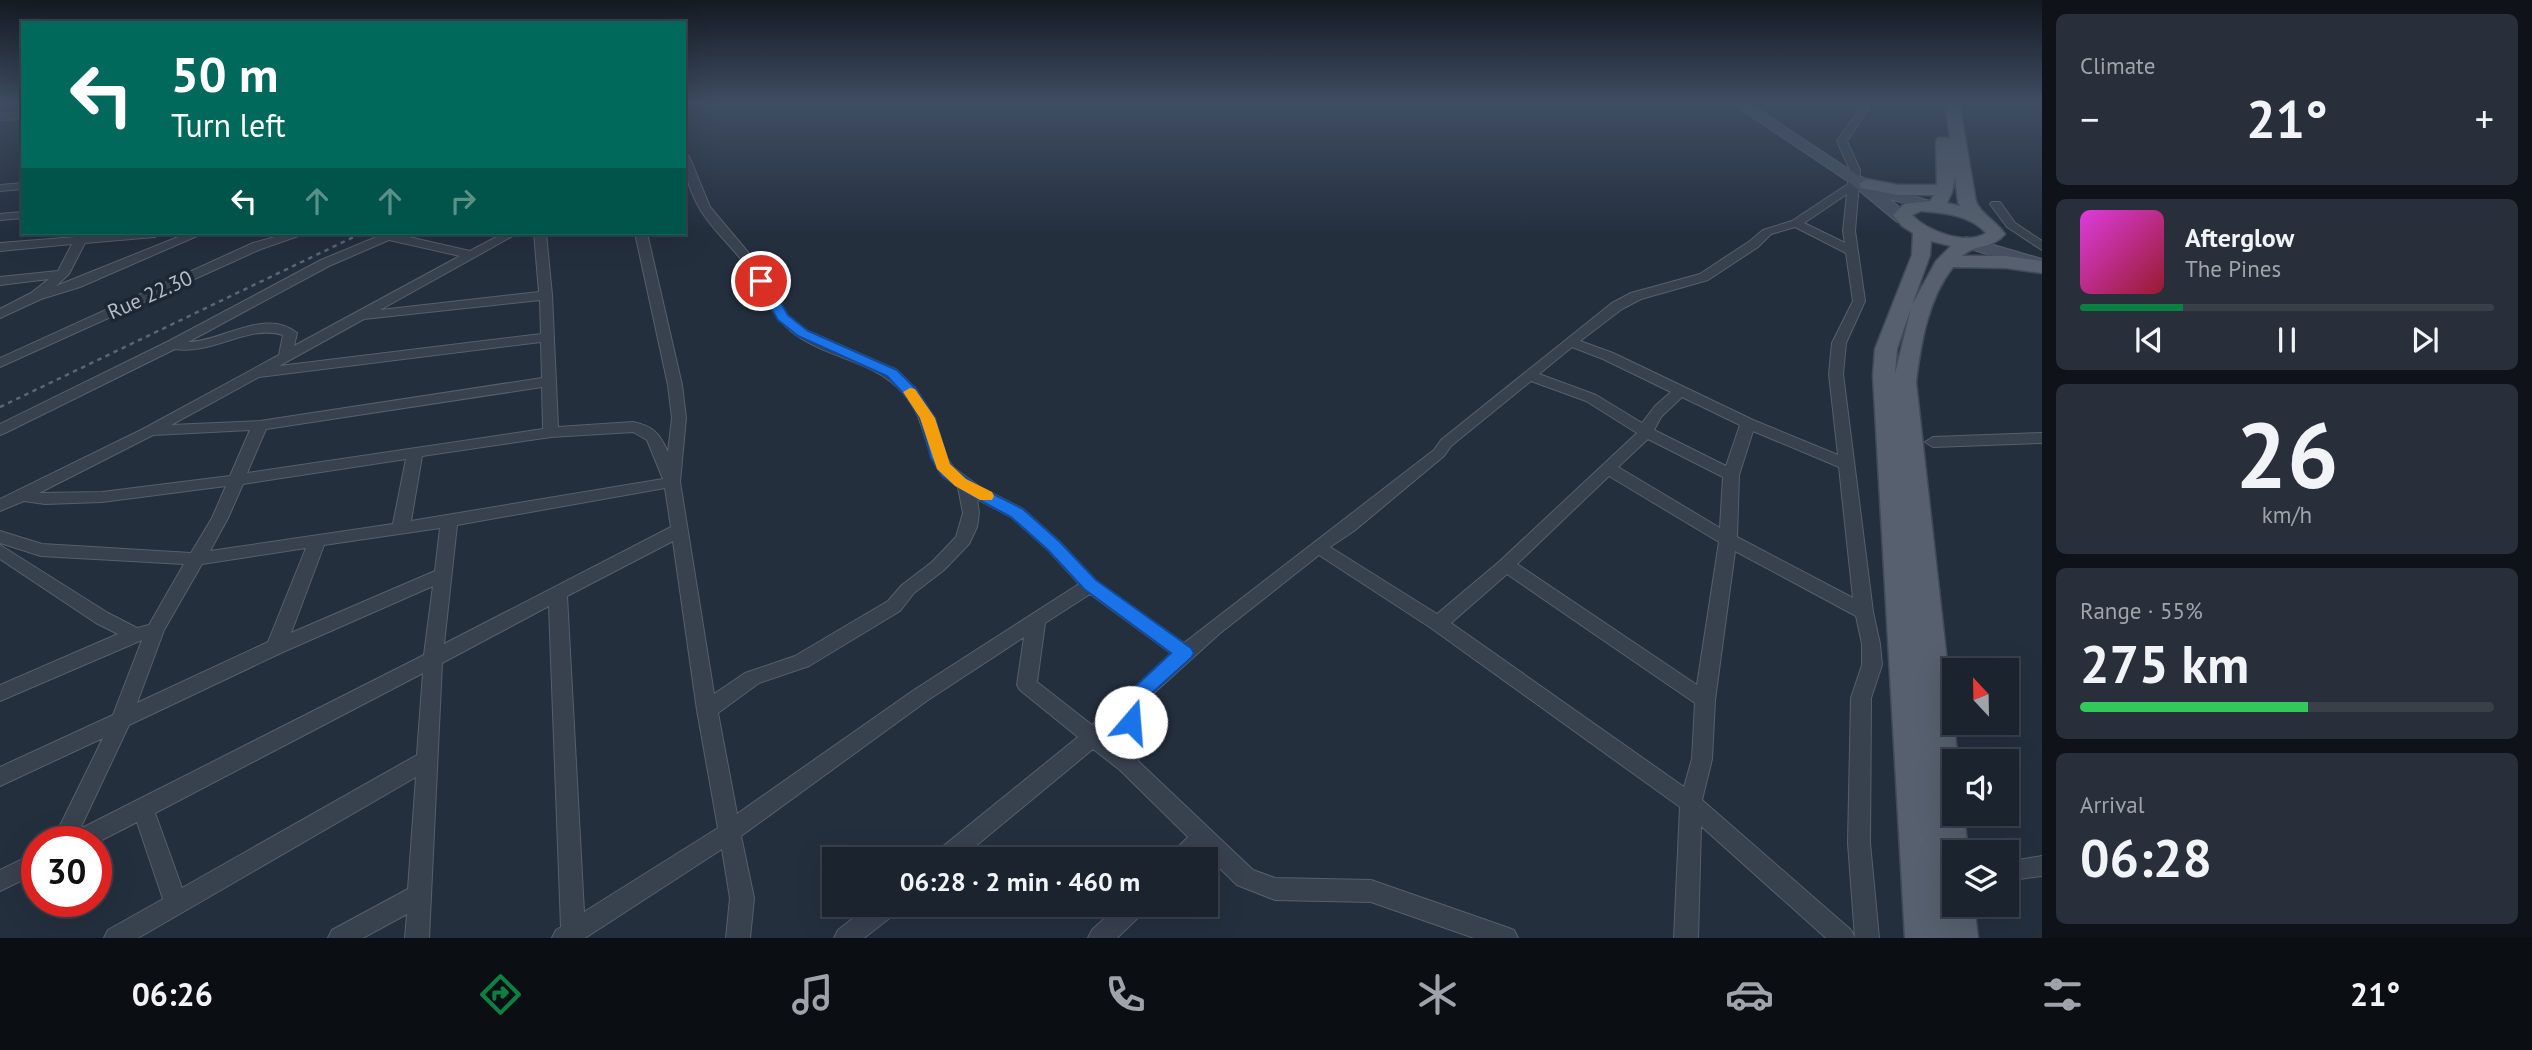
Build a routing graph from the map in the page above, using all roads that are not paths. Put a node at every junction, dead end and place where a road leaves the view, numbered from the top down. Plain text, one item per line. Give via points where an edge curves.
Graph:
1 (1803, 146) edge
2 (1845, 146) edge
3 (1944, 146) edge
4 (1959, 146) edge
5 (686, 161) edge
6 (1858, 183) junction
7 (21, 186) edge
8 (0, 188) edge
9 (1945, 190) junction
10 (1996, 204) dead end
11 (1935, 207) junction
12 (21, 215) edge
13 (1973, 216) junction
14 (0, 217) edge
15 (1796, 223) junction
16 (1913, 225) junction
17 (1993, 229) junction
18 (82, 235) edge
19 (193, 235) edge
20 (269, 235) edge
21 (292, 235) edge
22 (390, 235) edge
23 (396, 235) edge
24 (508, 235) edge
25 (540, 235) edge
26 (641, 235) edge
27 (278, 238) junction
28 (1966, 242) junction
29 (2042, 246) edge
30 (0, 247) edge
31 (1852, 251) junction
32 (470, 255) junction
33 (2042, 258) edge
34 (1945, 261) junction
35 (2042, 266) edge
36 (63, 274) junction
37 (0, 281) edge
38 (546, 295) junction
39 (36, 296) junction
40 (0, 314) edge
41 (357, 317) junction
42 (547, 337) junction
43 (1570, 342) junction
44 (174, 344) junction
45 (286, 355) junction
46 (0, 363) edge
47 (249, 375) junction
48 (1531, 376) junction
49 (547, 382) junction
50 (1681, 391) junction
51 (1748, 423) junction
52 (261, 425) junction
53 (0, 430) edge
54 (148, 432) junction
55 (551, 432) junction
56 (1646, 432) junction
57 (2042, 438) edge
58 (1933, 442) dead end
59 (415, 453) junction
60 (1847, 465) junction
61 (1608, 468) junction
62 (1731, 475) junction
63 (236, 480) junction
64 (672, 482) junction
65 (966, 485) junction
66 (21, 495) junction
67 (0, 506) edge
68 (449, 521) junction
69 (401, 528) junction
70 (679, 530) junction
71 (0, 537) edge
72 (1728, 540) junction
73 (317, 541) junction
74 (1318, 547) junction
75 (0, 551) edge
76 (195, 559) junction
77 (1506, 565) junction
78 (441, 575) junction
79 (1090, 585) junction
80 (558, 595) junction
81 (1864, 612) junction
82 (1036, 620) junction
83 (1438, 623) junction
84 (155, 630) junction
85 (135, 635) junction
86 (276, 647) junction
87 (1184, 653) junction
88 (433, 660) junction
89 (0, 693) edge
90 (1133, 698) junction
91 (1705, 700) junction
92 (707, 710) junction
93 (121, 721) junction
94 (1091, 735) junction
95 (429, 760) junction
96 (1126, 764) junction
97 (0, 777) edge
98 (1691, 803) junction
99 (143, 809) junction
100 (71, 826) edge
101 (108, 826) edge
102 (731, 831) junction
103 (1202, 838) junction
104 (1950, 840) edge
105 (958, 847) edge
106 (1193, 847) edge
107 (2042, 866) edge
108 (2019, 869) edge
109 (21, 870) edge
110 (0, 881) edge
111 (421, 894) junction
112 (176, 904) junction
113 (873, 917) edge
114 (1124, 917) edge
115 (1957, 917) edge
116 (569, 935) edge
117 (1107, 936) edge
118 (116, 938) edge
119 (340, 938) edge
120 (417, 938) edge
121 (738, 938) edge
122 (846, 938) edge
123 (1506, 938) edge
124 (1686, 938) edge
125 (1843, 938) edge
126 (1867, 938) edge
127 (1924, 938) edge
128 (1959, 938) edge

1 - 6 street
2 - 6 street
3 - 9 main road
4 - 13 main road
5 - 65 street via 705,208 754,267 783,318 803,334 892,373 928,418 942,466
6 - 9 main road via 1898,190
6 - 11 street
6 - 15 street
6 - 16 street
6 - 31 street via 1849,231
7 - 8 street
9 - 11 main road
10 - 29 street via 2011,225
11 - 13 main road
11 - 16 main road via 1904,211
12 - 14 street
13 - 17 main road
15 - 31 street
15 - 43 street via 1767,232 1704,277 1617,306
16 - 28 main road
16 - 127 main road via 1921,255 1886,349 1884,376
17 - 28 main road via 1996,234 1988,241
17 - 33 street
18 - 30 street
18 - 36 street
19 - 39 street
20 - 27 street
21 - 27 street, Rue 22.30
22 - 44 street via 325,263
23 - 32 street
24 - 32 street
25 - 38 street
26 - 64 street via 675,385 679,418
27 - 46 street, Rue 22.30
28 - 34 main road
28 - 35 street
31 - 60 street via 1859,301 1839,343 1836,374
32 - 41 street
34 - 35 main road
34 - 104 main road via 1915,325 1905,382
36 - 37 street
36 - 39 street
38 - 41 street
38 - 42 street
39 - 40 street
41 - 45 street
42 - 47 street
42 - 49 street
43 - 48 street
43 - 50 street
44 - 45 street via 197,345 245,331 276,329 290,333
44 - 53 street
45 - 47 street
47 - 54 street
48 - 56 street via 1591,398
48 - 74 street via 1379,503
49 - 52 street
49 - 55 street
50 - 51 street
50 - 56 street via 1658,410
51 - 60 street
51 - 62 street
52 - 54 street
52 - 63 street
54 - 66 street
55 - 59 street
55 - 64 street via 643,429 654,438
56 - 61 street
56 - 62 street
57 - 58 street
59 - 63 street
59 - 69 street
60 - 81 street
61 - 72 street
61 - 77 street
62 - 72 street
63 - 66 street via 102,497
63 - 76 street
64 - 68 street
64 - 70 street
65 - 79 street via 1017,513
65 - 92 street via 971,513 962,540 894,606 802,661 752,678
66 - 67 street
68 - 69 street
68 - 78 street
69 - 73 street
70 - 80 street
70 - 92 street
71 - 76 street via 41,550
72 - 81 street
72 - 91 street
73 - 76 street
73 - 86 street
74 - 83 street
74 - 87 street
75 - 85 street
76 - 84 street
77 - 83 street
77 - 91 street
78 - 86 street
78 - 88 street
79 - 82 street
79 - 87 street
80 - 88 street
80 - 116 street
81 - 126 street via 1872,665 1861,698 1860,843
82 - 94 street via 1027,685
82 - 102 street via 921,695
83 - 98 street
84 - 85 street
84 - 93 street
85 - 89 street
86 - 93 street
87 - 90 street
88 - 95 street
88 - 99 street
90 - 94 street
90 - 96 street via 1132,743
91 - 98 street via 1702,759
92 - 102 street
93 - 97 street
93 - 100 street
94 - 96 street
94 - 105 street via 1058,768
95 - 111 street
95 - 112 street
96 - 103 street
98 - 124 street
98 - 125 street
99 - 101 street
99 - 112 street
102 - 116 street
102 - 121 street via 742,898
103 - 106 street
103 - 123 street via 1245,878 1275,889 1371,891
107 - 108 street
109 - 110 street
111 - 119 street
111 - 120 street
112 - 118 street
113 - 122 street
114 - 117 street
115 - 128 main road

